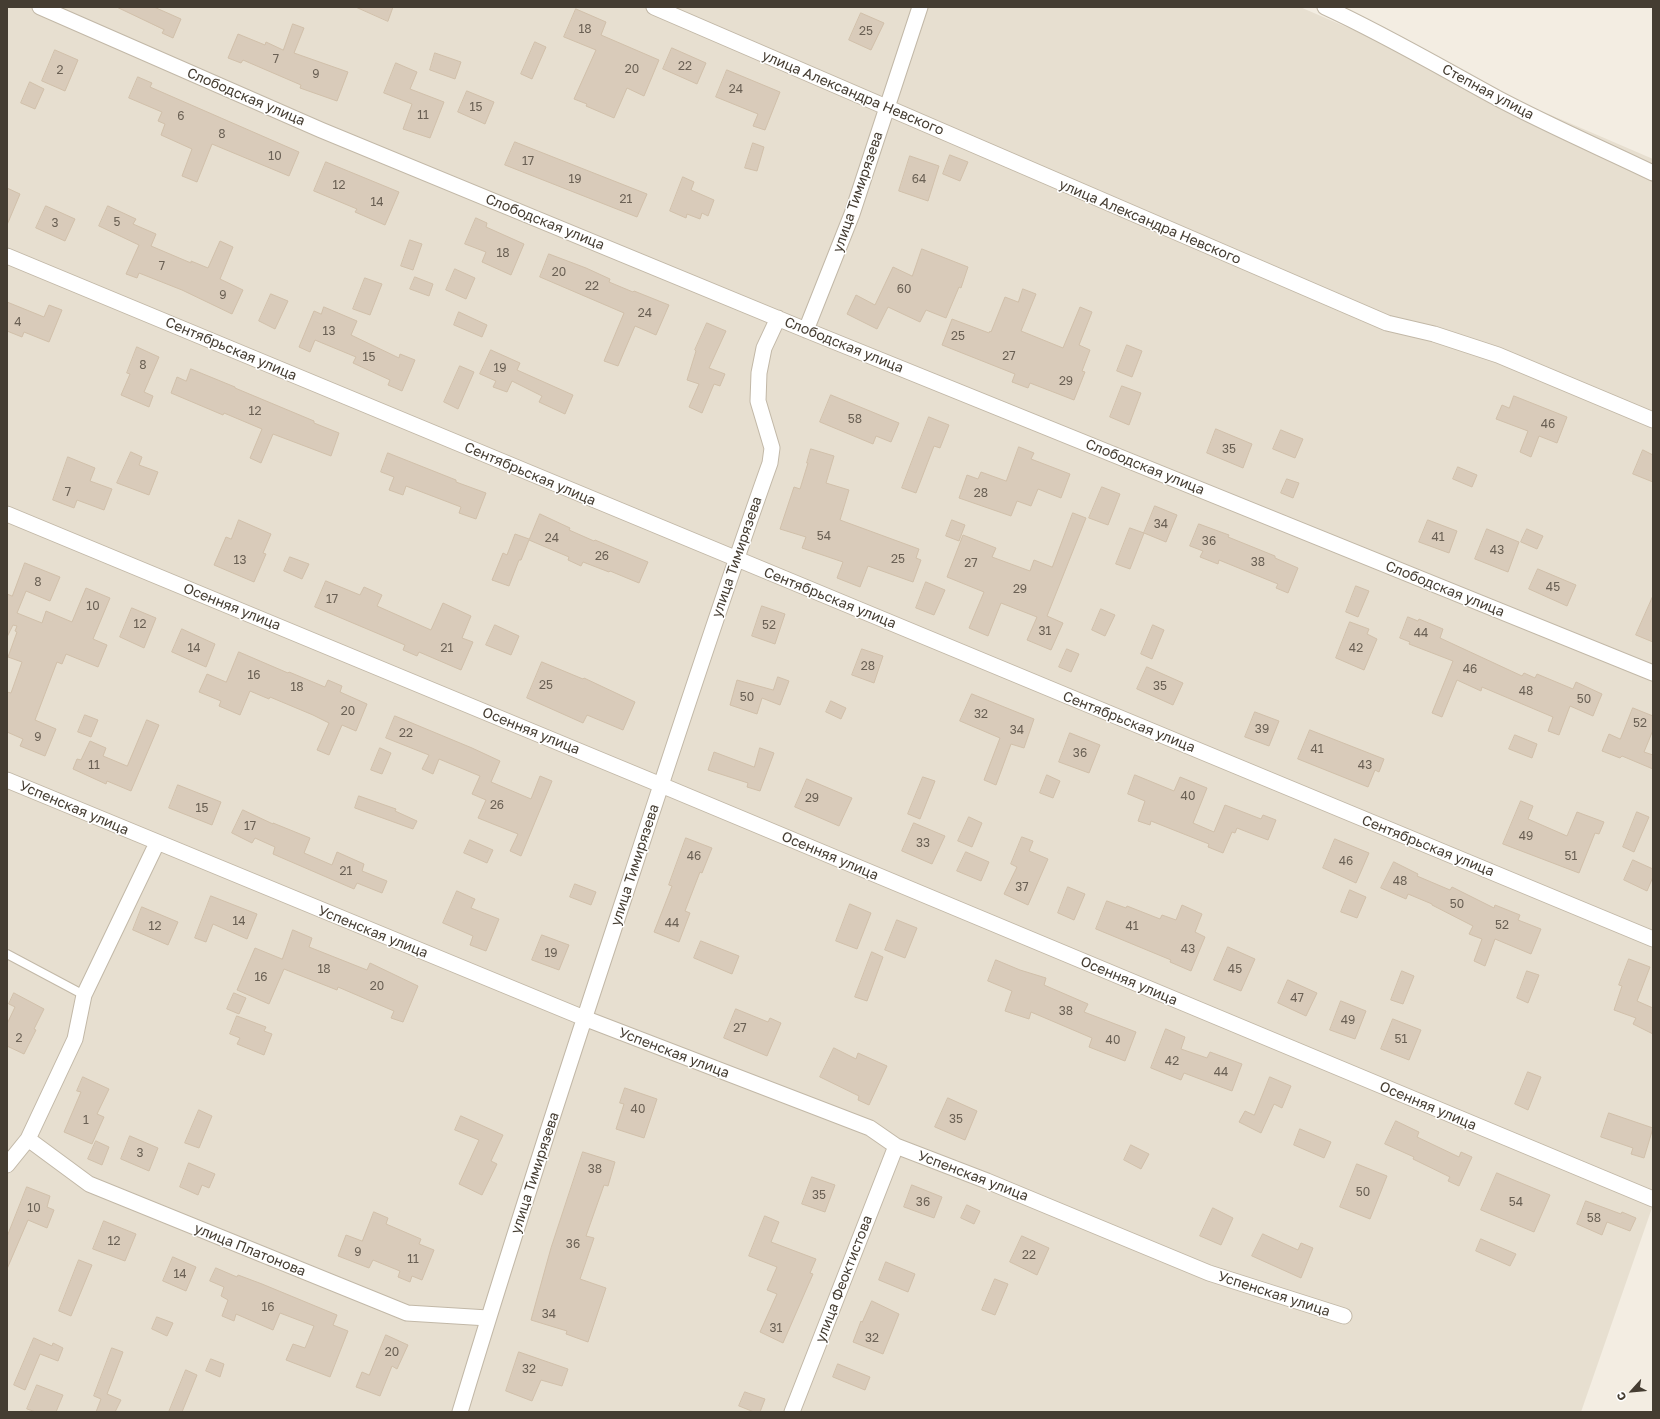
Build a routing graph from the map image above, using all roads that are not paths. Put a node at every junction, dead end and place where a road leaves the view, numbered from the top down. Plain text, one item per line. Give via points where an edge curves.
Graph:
1 (40, 7) edge
2 (654, 7) edge
3 (920, 7) edge
4 (1325, 7) edge
5 (887, 108) junction
6 (1653, 173) edge
7 (7, 256) edge
8 (778, 318) junction
9 (806, 330) junction
10 (1653, 420) edge
11 (7, 514) edge
12 (736, 559) junction
13 (1653, 673) edge
14 (7, 780) edge
15 (661, 785) junction
16 (157, 843) junction
17 (1653, 939) edge
18 (7, 954) edge
19 (84, 995) junction
20 (584, 1018) junction
21 (28, 1139) junction
22 (896, 1146) junction
23 (7, 1165) edge
24 (1653, 1200) edge
25 (1344, 1316) dead end
26 (488, 1318) junction
27 (460, 1412) edge
28 (792, 1412) edge

1 - 8 street, Слободская улица via 322,130
2 - 5 street, улица Александра Невского
3 - 5 street, улица Тимирязева
4 - 6 street, Степная улица via 1358,22 1498,99
5 - 9 street, улица Тимирязева via 852,214
5 - 10 street, улица Александра Невского via 1387,324 1434,334 1498,355
7 - 12 street, Сентябрьская улица
8 - 9 street, Слободская улица
8 - 12 street, улица Тимирязева via 764,348 759,373 758,401 772,448 770,463
9 - 13 street, Слободская улица
11 - 15 street, Осенняя улица
12 - 15 street, улица Тимирязева
12 - 17 street, Сентябрьская улица
14 - 16 street, Успенская улица
15 - 20 street, улица Тимирязева
15 - 24 street, Осенняя улица
16 - 19 street
16 - 20 street, Успенская улица
18 - 19 lane
19 - 21 street via 75,1039
20 - 22 street, Успенская улица via 870,1128
20 - 26 street, улица Тимирязева
21 - 23 street
21 - 26 street, улица Платонова via 88,1184 407,1314
22 - 25 street, Успенская улица via 1209,1273
22 - 28 street, улица Феоктистова
26 - 27 street, улица Тимирязева

